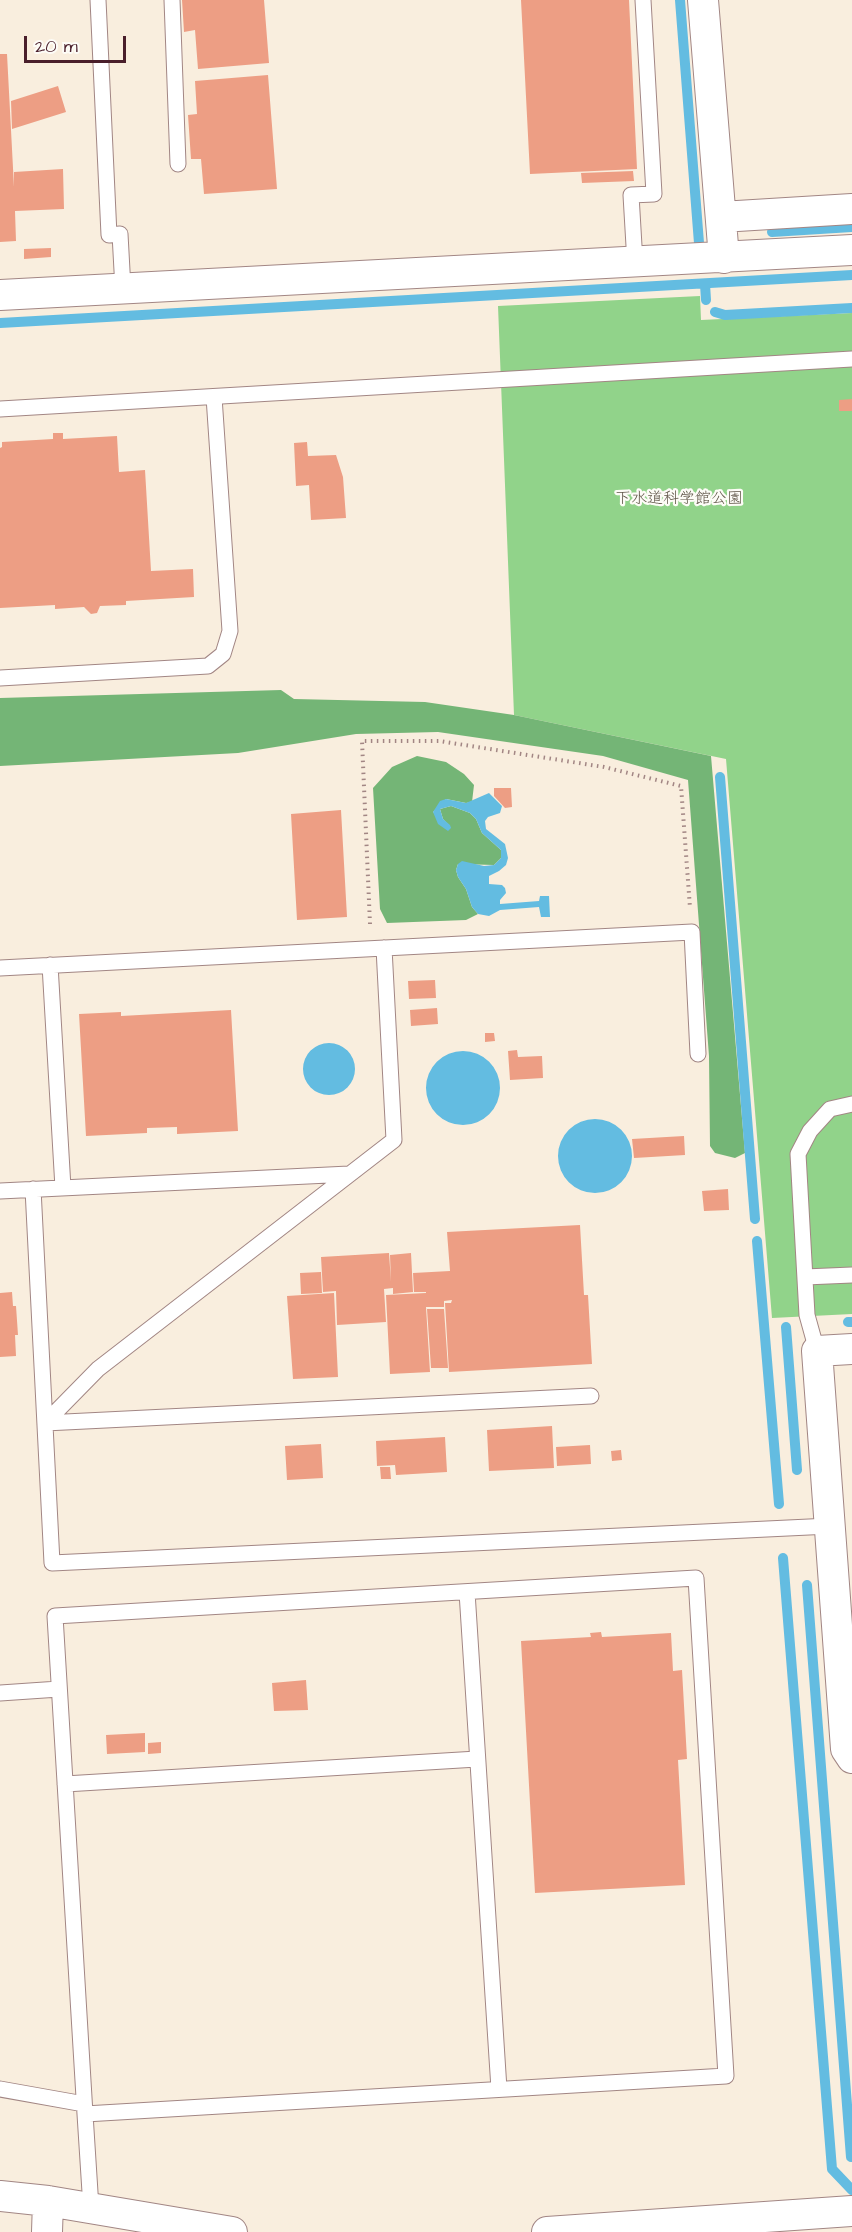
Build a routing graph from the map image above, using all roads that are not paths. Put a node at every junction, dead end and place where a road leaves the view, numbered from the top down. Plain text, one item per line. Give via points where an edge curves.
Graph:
1 (98, 0) edge
2 (172, 0) edge
3 (643, 0) edge
4 (703, 0) edge
5 (178, 164) dead end
6 (852, 209) edge
7 (720, 217) junction
8 (852, 250) edge
9 (724, 258) junction
10 (635, 263) junction
11 (123, 289) junction
12 (0, 295) edge
13 (852, 358) edge
14 (214, 397) junction
15 (0, 409) edge
16 (0, 678) edge
17 (378, 948) junction
18 (50, 965) junction
19 (0, 968) edge
20 (698, 1054) dead end
21 (852, 1104) edge
22 (349, 1174) junction
23 (63, 1188) junction
24 (33, 1189) junction
25 (0, 1191) edge
26 (852, 1275) edge
27 (805, 1277) junction
28 (852, 1349) edge
29 (817, 1351) junction
30 (591, 1396) dead end
31 (45, 1423) junction
32 (830, 1526) junction
33 (467, 1592) junction
34 (59, 1689) junction
35 (0, 1693) edge
36 (852, 1758) edge
37 (477, 1759) junction
38 (65, 1784) junction
39 (0, 2089) edge
40 (499, 2089) junction
41 (84, 2109) junction
42 (0, 2196) edge
43 (48, 2200) junction
44 (91, 2208) junction
45 (852, 2211) edge
46 (581, 2231) edge
47 (47, 2232) edge
48 (232, 2232) edge
49 (547, 2232) edge

1 - 11 lane via 109,235 120,234
2 - 5 lane
3 - 10 lane via 654,194 631,195
4 - 7 street
6 - 7 street
7 - 9 street
8 - 9 street
9 - 10 street
10 - 11 street
11 - 12 street
13 - 14 lane
14 - 15 lane
14 - 16 lane via 230,631 223,654 208,666
17 - 18 lane
17 - 20 lane via 692,932
17 - 22 lane via 394,1140
18 - 19 lane
18 - 23 lane
21 - 27 lane via 830,1109 810,1131 798,1154
22 - 23 lane
22 - 31 lane via 98,1369
23 - 24 lane
24 - 25 lane
24 - 31 lane
26 - 27 lane
27 - 29 lane via 807,1315
28 - 29 street
29 - 32 street
30 - 31 lane
31 - 32 lane via 52,1563
32 - 36 street via 846,1749
33 - 34 lane via 55,1616
33 - 37 lane
33 - 40 lane via 696,1578 726,2076
34 - 35 lane
34 - 38 lane
37 - 38 lane
37 - 40 lane
38 - 41 lane
39 - 41 lane
40 - 41 lane
41 - 44 lane
42 - 43 street
43 - 44 street
43 - 47 street
44 - 48 street
45 - 46 street
46 - 49 street

